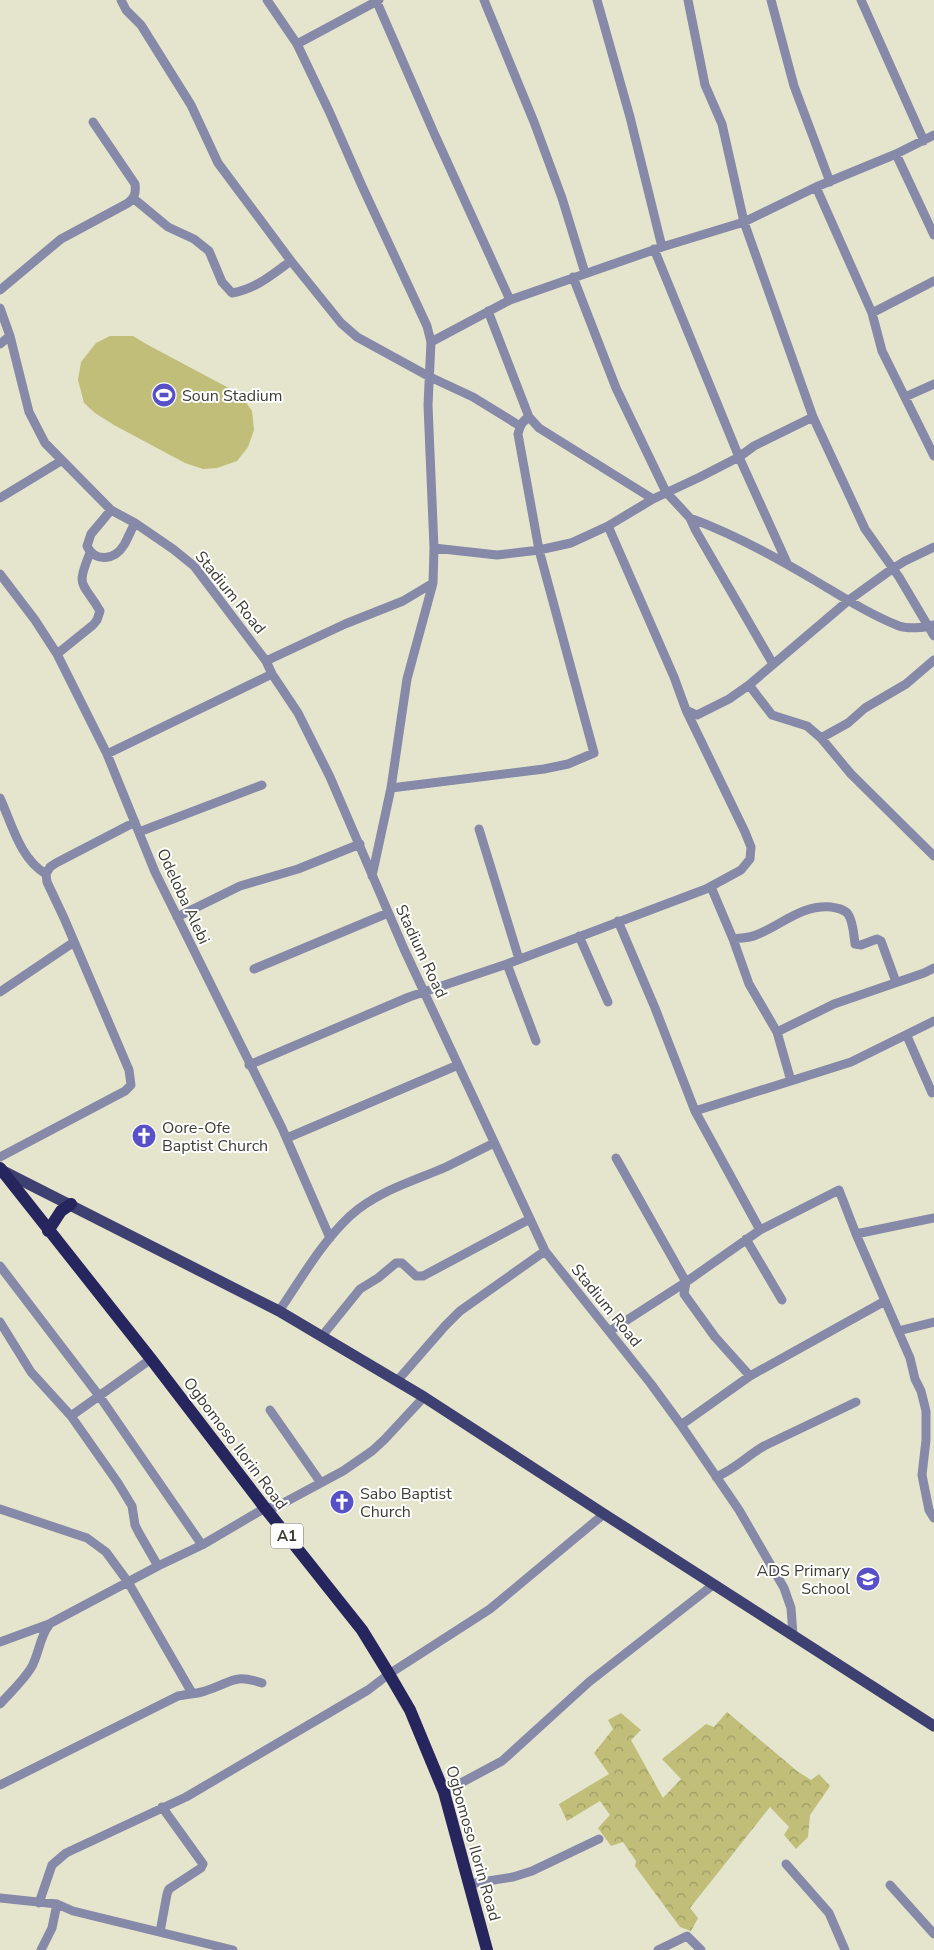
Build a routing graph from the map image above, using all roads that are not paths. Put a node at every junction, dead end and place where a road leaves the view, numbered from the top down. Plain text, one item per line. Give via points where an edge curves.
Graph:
1 (121, 0) edge
2 (267, 0) edge
3 (377, 0) edge
4 (484, 0) edge
5 (598, 0) edge
6 (688, 0) edge
7 (770, 0) edge
8 (861, 0) edge
9 (297, 44) junction
10 (93, 122) dead end
11 (934, 135) edge
12 (924, 141) junction
13 (896, 154) junction
14 (830, 182) junction
15 (816, 187) junction
16 (133, 198) junction
17 (744, 222) junction
18 (934, 235) edge
19 (658, 248) junction
20 (290, 261) junction
21 (585, 273) junction
22 (573, 277) junction
23 (934, 281) edge
24 (0, 290) edge
25 (510, 300) junction
26 (0, 308) edge
27 (488, 311) junction
28 (872, 313) junction
29 (10, 336) junction
30 (431, 342) junction
31 (0, 344) edge
32 (430, 377) junction
33 (934, 384) edge
34 (905, 397) junction
35 (529, 417) junction
36 (813, 417) junction
37 (520, 426) junction
38 (738, 456) junction
39 (934, 456) edge
40 (61, 460) junction
41 (666, 492) junction
42 (0, 498) edge
43 (654, 499) junction
44 (111, 510) junction
45 (690, 518) junction
46 (135, 523) junction
47 (608, 526) junction
48 (934, 547) edge
49 (434, 548) junction
50 (539, 550) junction
51 (90, 553) junction
52 (788, 565) junction
53 (892, 569) junction
54 (0, 574) edge
55 (433, 583) junction
56 (849, 600) junction
57 (931, 626) edge
58 (934, 636) edge
59 (56, 654) junction
60 (934, 660) edge
61 (266, 661) junction
62 (773, 664) junction
63 (272, 674) junction
64 (749, 685) junction
65 (686, 710) junction
66 (821, 738) junction
67 (107, 754) junction
68 (262, 784) dead end
69 (391, 788) junction
70 (0, 798) edge
71 (135, 822) junction
72 (479, 829) dead end
73 (139, 832) junction
74 (360, 844) junction
75 (934, 856) edge
76 (46, 874) junction
77 (372, 876) junction
78 (711, 887) junction
79 (388, 913) junction
80 (177, 917) junction
81 (618, 921) junction
82 (579, 936) junction
83 (733, 939) junction
84 (74, 942) junction
85 (519, 959) junction
86 (507, 964) junction
87 (934, 968) edge
88 (254, 969) dead end
89 (896, 982) junction
90 (0, 992) edge
91 (424, 993) junction
92 (608, 1002) dead end
93 (934, 1021) edge
94 (776, 1032) junction
95 (907, 1036) junction
96 (536, 1041) dead end
97 (458, 1065) junction
98 (250, 1066) junction
99 (791, 1081) junction
100 (932, 1093) dead end
101 (695, 1111) junction
102 (287, 1138) junction
103 (494, 1143) junction
104 (0, 1157) edge
105 (616, 1158) dead end
106 (0, 1170) edge
107 (71, 1204) junction
108 (934, 1218) edge
109 (530, 1219) junction
110 (760, 1230) junction
111 (48, 1231) junction
112 (856, 1234) junction
113 (330, 1238) junction
114 (746, 1240) junction
115 (545, 1251) junction
116 (0, 1266) edge
117 (686, 1282) junction
118 (782, 1300) dead end
119 (885, 1301) junction
120 (279, 1311) junction
121 (0, 1322) edge
122 (934, 1322) edge
123 (610, 1331) junction
124 (898, 1331) junction
125 (322, 1336) junction
126 (151, 1359) junction
127 (750, 1376) junction
128 (397, 1381) junction
129 (100, 1397) junction
130 (424, 1397) junction
131 (856, 1402) dead end
132 (270, 1410) dead end
133 (71, 1416) junction
134 (682, 1425) junction
135 (716, 1476) junction
136 (321, 1483) junction
137 (265, 1508) junction
138 (0, 1509) edge
139 (932, 1513) edge
140 (604, 1514) junction
141 (202, 1545) junction
142 (158, 1566) junction
143 (128, 1582) junction
144 (713, 1584) junction
145 (50, 1624) junction
146 (793, 1635) junction
147 (0, 1642) edge
148 (389, 1674) junction
149 (262, 1683) dead end
150 (192, 1693) junction
151 (0, 1704) edge
152 (934, 1726) edge
153 (0, 1785) edge
154 (444, 1792) junction
155 (162, 1807) junction
156 (598, 1839) dead end
157 (786, 1864) dead end
158 (469, 1884) junction
159 (890, 1885) dead end
160 (0, 1898) edge
161 (39, 1903) junction
162 (58, 1904) junction
163 (160, 1932) junction
164 (934, 1934) edge
165 (41, 1950) edge
166 (233, 1950) edge
167 (487, 1950) edge
168 (658, 1950) edge
169 (701, 1950) edge
170 (845, 1950) edge

1 - 20 street via 191,105 218,163
2 - 9 street
3 - 9 street
3 - 25 street
4 - 21 street via 562,198
5 - 19 street via 630,117
6 - 17 street via 705,85 722,124
7 - 14 street via 794,86
8 - 12 street
9 - 30 street via 330,110 427,326
10 - 16 street via 135,184
11 - 12 street
12 - 13 street
13 - 14 street
13 - 18 street
14 - 15 street
15 - 17 street
15 - 28 street
16 - 20 street via 168,227 194,239 209,251 222,282 232,293 263,282
16 - 24 street via 61,239
17 - 19 street
17 - 36 street
19 - 21 street
19 - 38 street
20 - 32 street via 357,338
21 - 22 street
22 - 25 street
22 - 41 street via 616,388
23 - 28 street
25 - 27 street
26 - 29 street, Stadium Road
27 - 30 street
27 - 35 street
28 - 34 street via 882,351
29 - 31 street
29 - 40 street, Stadium Road via 29,412 45,443
30 - 32 street
32 - 37 street via 473,397
32 - 49 street via 428,405
33 - 34 street
34 - 39 street
35 - 37 street
35 - 43 street via 539,428
36 - 38 street
36 - 53 street via 865,529
37 - 50 street via 518,434
38 - 41 street
38 - 52 street
40 - 42 street
40 - 44 street, Stadium Road
41 - 43 street
41 - 45 street
43 - 47 street
44 - 46 street, Stadium Road
44 - 51 street via 91,534 87,546
45 - 52 street via 721,529
45 - 62 street
46 - 51 street via 123,546 111,557 100,558
46 - 61 street, Stadium Road via 194,566
47 - 50 street via 571,543
47 - 65 street
48 - 53 street
49 - 50 street via 497,555
49 - 55 street
50 - 69 street via 594,752 568,764 544,769
51 - 59 street via 81,577 83,588 100,611 97,620
52 - 56 street
53 - 56 street
53 - 57 street
54 - 59 street, Odeloba Alebi
55 - 61 street via 403,601
55 - 69 street via 407,679
56 - 57 street via 901,626
56 - 62 street
57 - 58 street
59 - 67 street, Odeloba Alebi
60 - 66 street via 906,684
61 - 63 street, Stadium Road
62 - 64 street
63 - 67 street
63 - 74 street, Stadium Road via 314,743
64 - 65 street via 697,715
64 - 66 street via 772,715 807,726
65 - 78 street via 751,847 750,859 741,870
66 - 75 street via 851,774
67 - 71 street, Odeloba Alebi
68 - 73 street
69 - 77 street
70 - 76 street via 25,855 34,868
71 - 73 street, Odeloba Alebi
71 - 76 street via 56,863
72 - 85 street
73 - 80 street, Odeloba Alebi
74 - 77 street, Stadium Road
74 - 80 street via 298,870 240,886
76 - 84 street
77 - 79 street, Stadium Road
78 - 81 street
78 - 83 street
79 - 88 street
79 - 91 street, Stadium Road
80 - 98 street, Odeloba Alebi
81 - 82 street
81 - 101 street
82 - 85 street
82 - 92 street
83 - 89 street via 755,935 807,910 837,908 850,917 855,944 877,939 882,941
83 - 94 street via 749,984
84 - 90 street
84 - 104 street via 129,1070 131,1085 126,1091
85 - 86 street
86 - 91 street
86 - 96 street
87 - 89 street
89 - 94 street via 834,1004
91 - 97 street, Stadium Road
91 - 98 street
93 - 95 street
94 - 99 street
95 - 99 street via 851,1062
95 - 100 street
97 - 102 street
97 - 103 street, Stadium Road
98 - 102 street, Odeloba Alebi
99 - 101 street
101 - 110 street
102 - 113 street, Odeloba Alebi
103 - 109 street, Stadium Road
103 - 113 street via 371,1200 351,1215
105 - 117 street
106 - 107 main road
106 - 111 highway, Ogbomoso Ilorin Road / A1
107 - 111 highway via 61,1211
107 - 120 main road
108 - 112 street
109 - 115 street, Stadium Road
109 - 125 street via 423,1276 416,1276 402,1263 396,1263 360,1289
110 - 112 street via 839,1190
110 - 114 street
111 - 126 highway, Ogbomoso Ilorin Road / A1
112 - 119 street
113 - 120 street
114 - 117 street
114 - 118 street
115 - 123 street, Stadium Road
115 - 128 street via 460,1311
116 - 129 street
117 - 123 street
117 - 127 street via 684,1294 715,1337
119 - 124 street
119 - 127 street
120 - 125 main road
121 - 133 street via 31,1372
122 - 124 street
123 - 134 street, Stadium Road
124 - 139 street via 926,1411 922,1475
125 - 128 main road
126 - 129 street
126 - 137 highway, Ogbomoso Ilorin Road / A1
127 - 134 street
128 - 130 main road
129 - 133 street
129 - 141 street
130 - 136 street via 384,1440
130 - 140 main road
131 - 135 street via 764,1446 740,1464
132 - 136 street
133 - 142 street via 132,1506 135,1525
134 - 135 street, Stadium Road
135 - 146 street, Stadium Road via 784,1588
136 - 137 street via 276,1507
137 - 141 street
137 - 148 highway, Ogbomoso Ilorin Road / A1 via 362,1630
138 - 143 street via 87,1538 106,1552
140 - 144 main road
140 - 148 street via 490,1609
141 - 142 street
142 - 143 street
143 - 145 street
143 - 150 street
144 - 146 main road
144 - 154 street via 589,1682 502,1761
145 - 147 street
145 - 151 street via 43,1632 30,1670
146 - 152 main road
148 - 154 highway, Ogbomoso Ilorin Road / A1 via 410,1710
148 - 155 street via 368,1690 186,1797
149 - 150 street via 246,1678 235,1679
150 - 153 street via 178,1696
154 - 158 highway, Ogbomoso Ilorin Road / A1
155 - 161 street via 66,1853 52,1866
155 - 163 street via 203,1864 170,1889
156 - 158 street via 532,1871
157 - 170 street via 829,1913
158 - 167 highway, Ogbomoso Ilorin Road / A1
159 - 164 street
160 - 161 street
161 - 162 street
162 - 163 street via 73,1911
162 - 165 street via 52,1928
163 - 166 street
168 - 169 street via 687,1936

